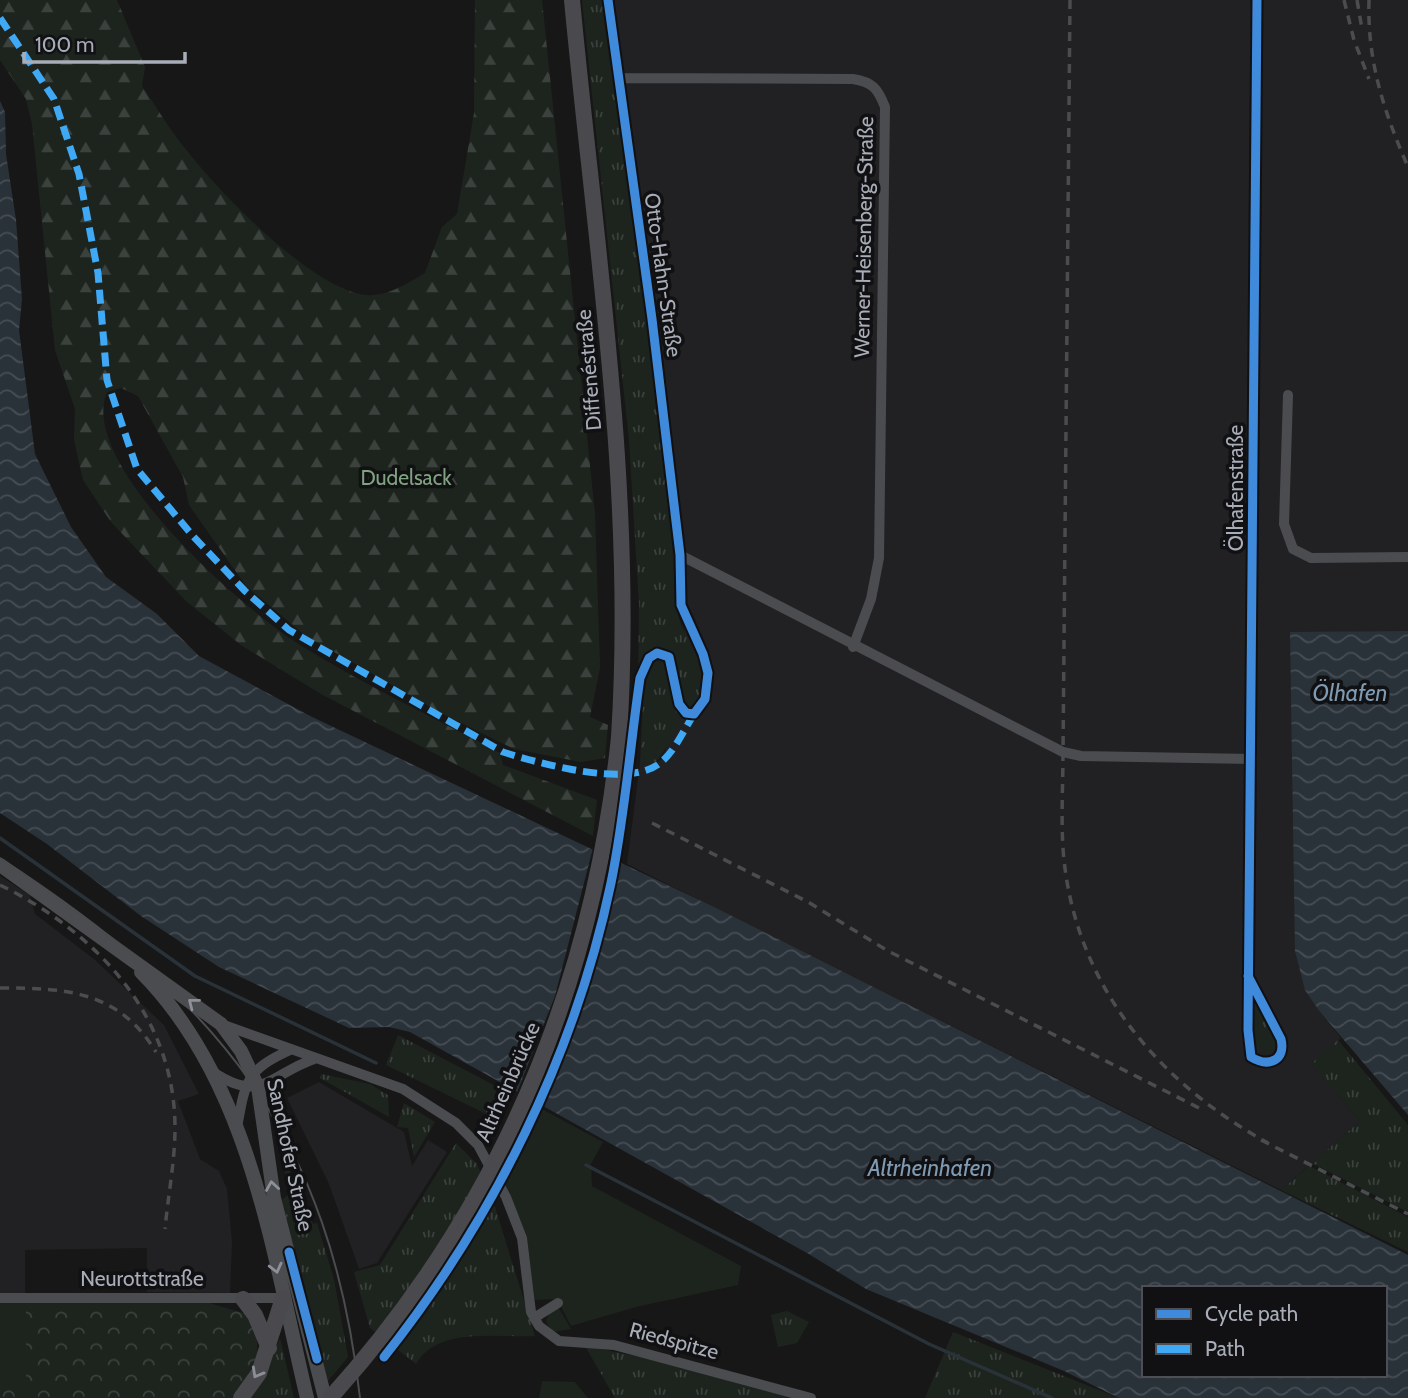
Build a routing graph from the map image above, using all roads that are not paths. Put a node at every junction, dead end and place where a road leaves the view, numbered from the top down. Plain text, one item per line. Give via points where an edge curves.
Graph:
1 (572, 0) edge
2 (608, 0) edge
3 (1257, 0) edge
4 (618, 78) junction
5 (1288, 396) dead end
6 (1408, 557) edge
7 (853, 647) junction
8 (619, 737) joint
9 (1252, 760) junction
10 (0, 865) edge
11 (106, 941) junction
12 (1248, 975) junction
13 (221, 1024) junction
14 (290, 1050) junction
15 (314, 1059) junction
16 (213, 1072) junction
17 (252, 1073) junction
18 (251, 1087) junction
19 (237, 1128) junction
20 (300, 1294) junction
21 (0, 1298) edge
22 (283, 1298) junction
23 (243, 1299) junction
24 (558, 1303) dead end
25 (534, 1318) junction
26 (269, 1348) junction
27 (241, 1398) edge
28 (307, 1398) edge
29 (327, 1398) edge
30 (811, 1398) edge

1 - 8 main road, Diffenéstraße via 620,467 625,622
2 - 4 street, Otto-Hahn-Straße
3 - 9 street, Ölhafenstraße
4 - 7 street, Otto-Hahn-Straße via 680,555
4 - 7 street, Werner-Heisenberg-Straße via 853,79 869,81 879,91 885,107 879,558 871,599
5 - 6 street via 1284,524 1293,549 1311,558
7 - 9 street, Otto-Hahn-Straße via 1063,752
8 - 29 main road, Altrheinbrücke, bridge via 608,828 581,951 526,1102 450,1238 404,1305
9 - 12 street, Ölhafenstraße
10 - 11 street, Sandhofer Straße
13 -> 11 street, Sandhofer Straße
11 - 16 street, Sandhofer Straße via 171,1003
12 - 12 street, Ölhafenstraße via 1248,1045 1251,1057 1270,1063 1279,1058 1281,1039
13 - 14 street
13 - 17 street, Sandhofer Straße
14 - 15 street
14 - 17 street
15 - 18 street
15 - 25 street via 403,1089 456,1123 478,1145 522,1238
16 - 18 street
16 - 19 street, Sandhofer Straße
17 - 18 street, Sandhofer Straße
18 - 19 street
20 -> 18 street, Sandhofer Straße
19 -> 22 street, Sandhofer Straße
20 - 22 street
20 - 29 street, Sandhofer Straße
21 - 23 street, Neurottstraße
22 - 23 street, Neurottstraße
22 - 26 main road
22 - 28 street, Sandhofer Straße
23 - 26 main road
24 - 25 street
25 - 30 street, Riedspitze via 559,1341 614,1345
26 -> 27 main road

